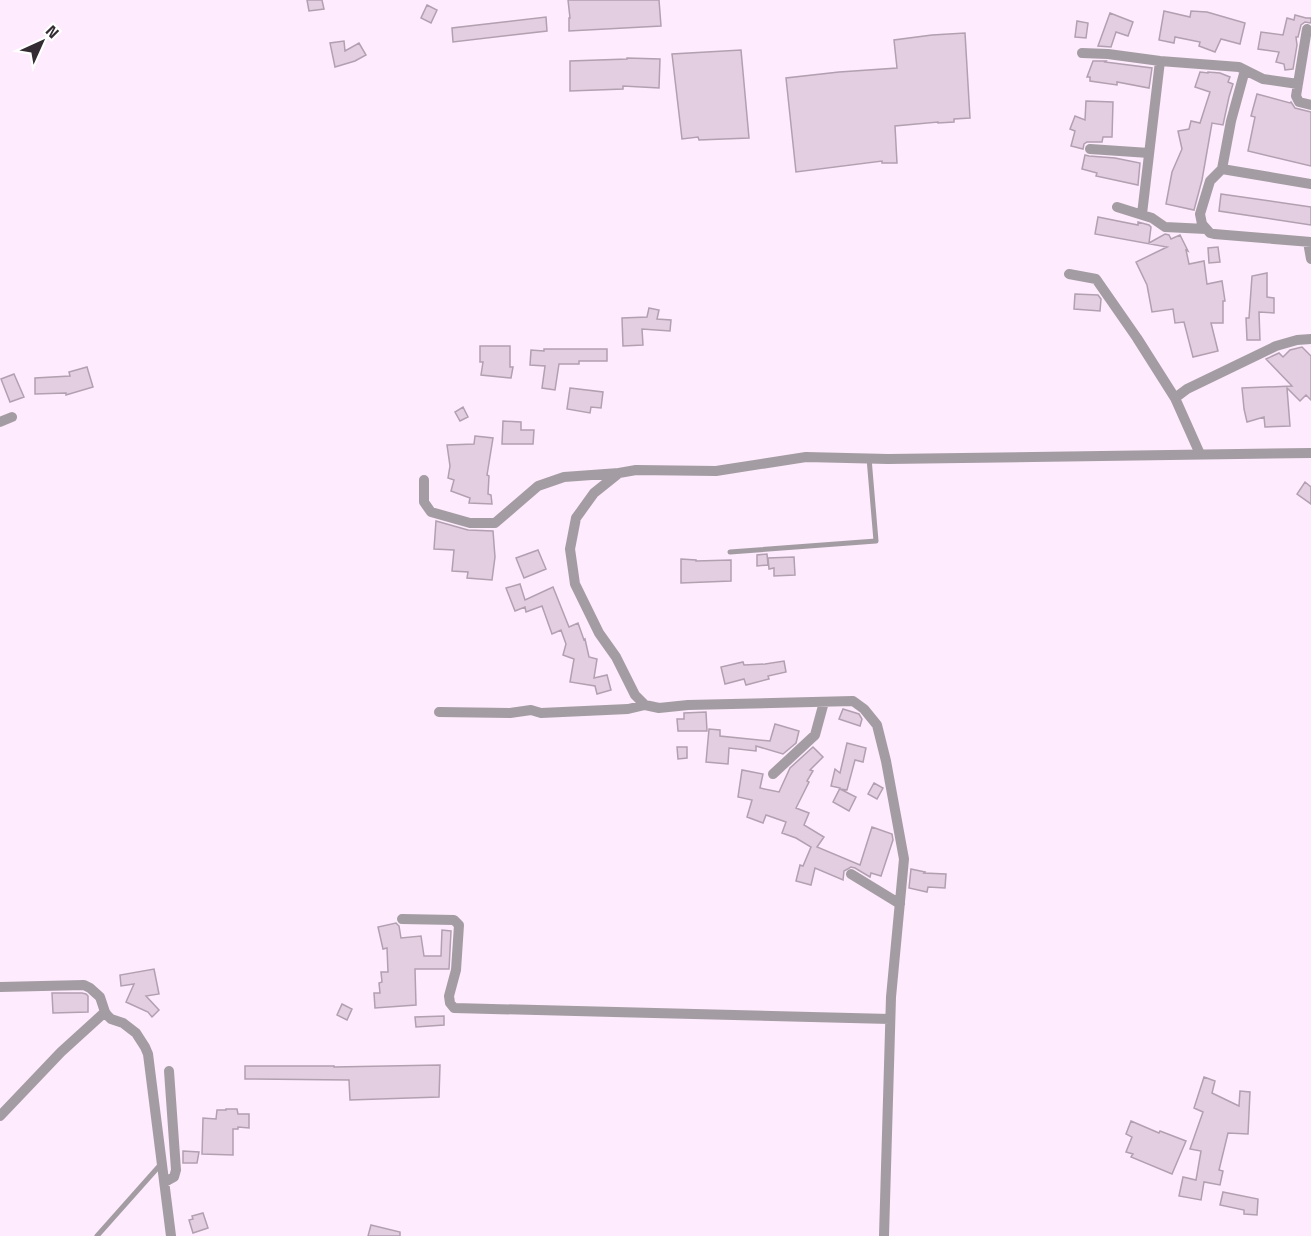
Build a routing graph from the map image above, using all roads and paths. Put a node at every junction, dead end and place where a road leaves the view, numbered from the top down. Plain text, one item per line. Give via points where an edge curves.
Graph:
1 (1308, 35) edge
2 (1082, 53) dead end
3 (1160, 60) junction
4 (1245, 70) junction
5 (1298, 84) junction
6 (1311, 105) edge
7 (1090, 148) dead end
8 (1149, 153) junction
9 (1222, 169) junction
10 (1311, 184) edge
11 (1117, 207) dead end
12 (1142, 214) junction
13 (1206, 229) junction
14 (1310, 242) edge
15 (1311, 259) edge
16 (1069, 274) dead end
17 (1311, 339) edge
18 (1175, 398) junction
19 (12, 417) dead end
20 (0, 422) edge
21 (1311, 453) edge
22 (1200, 454) junction
23 (869, 458) junction
24 (619, 473) junction
25 (424, 480) dead end
26 (730, 552) dead end
27 (824, 702) junction
28 (645, 705) junction
29 (439, 712) dead end
30 (773, 774) dead end
31 (851, 874) dead end
32 (900, 904) junction
33 (402, 919) dead end
34 (0, 987) edge
35 (105, 1012) junction
36 (890, 1019) junction
37 (169, 1071) dead end
38 (0, 1116) edge
39 (162, 1163) junction
40 (165, 1182) junction
41 (97, 1236) edge
42 (171, 1236) edge
43 (884, 1236) edge

1 - 5 street
2 - 3 street
3 - 4 street
3 - 8 street
4 - 5 street via 1263,79
4 - 9 street
5 - 6 street via 1298,100
7 - 8 street
8 - 12 street
9 - 10 street
9 - 13 street via 1210,181 1200,214
11 - 12 street
12 - 13 street via 1165,227
13 - 14 street via 1214,234
14 - 15 street
16 - 18 street via 1096,279
17 - 18 street via 1276,346
18 - 22 street
19 - 20 street
21 - 22 street
22 - 23 street
23 - 24 street via 806,457 716,471
23 - 26 lane via 876,541
24 - 25 street via 564,477 538,486 495,523 470,523 431,512 424,502
24 - 28 street via 594,494 576,518 570,549 575,585 635,696
27 - 28 street via 659,708
27 - 30 street via 815,735
27 - 32 street via 853,701 876,725 904,859
28 - 29 street via 541,713
31 - 32 street
32 - 36 street
33 - 36 street via 454,920 459,924 456,970 449,996 454,1008
34 - 35 street via 84,986 100,997
35 - 38 street
35 - 39 street via 136,1033 145,1047
36 - 43 street
37 - 40 street via 176,1170 174,1177
39 - 40 street
39 - 41 lane
40 - 42 street

